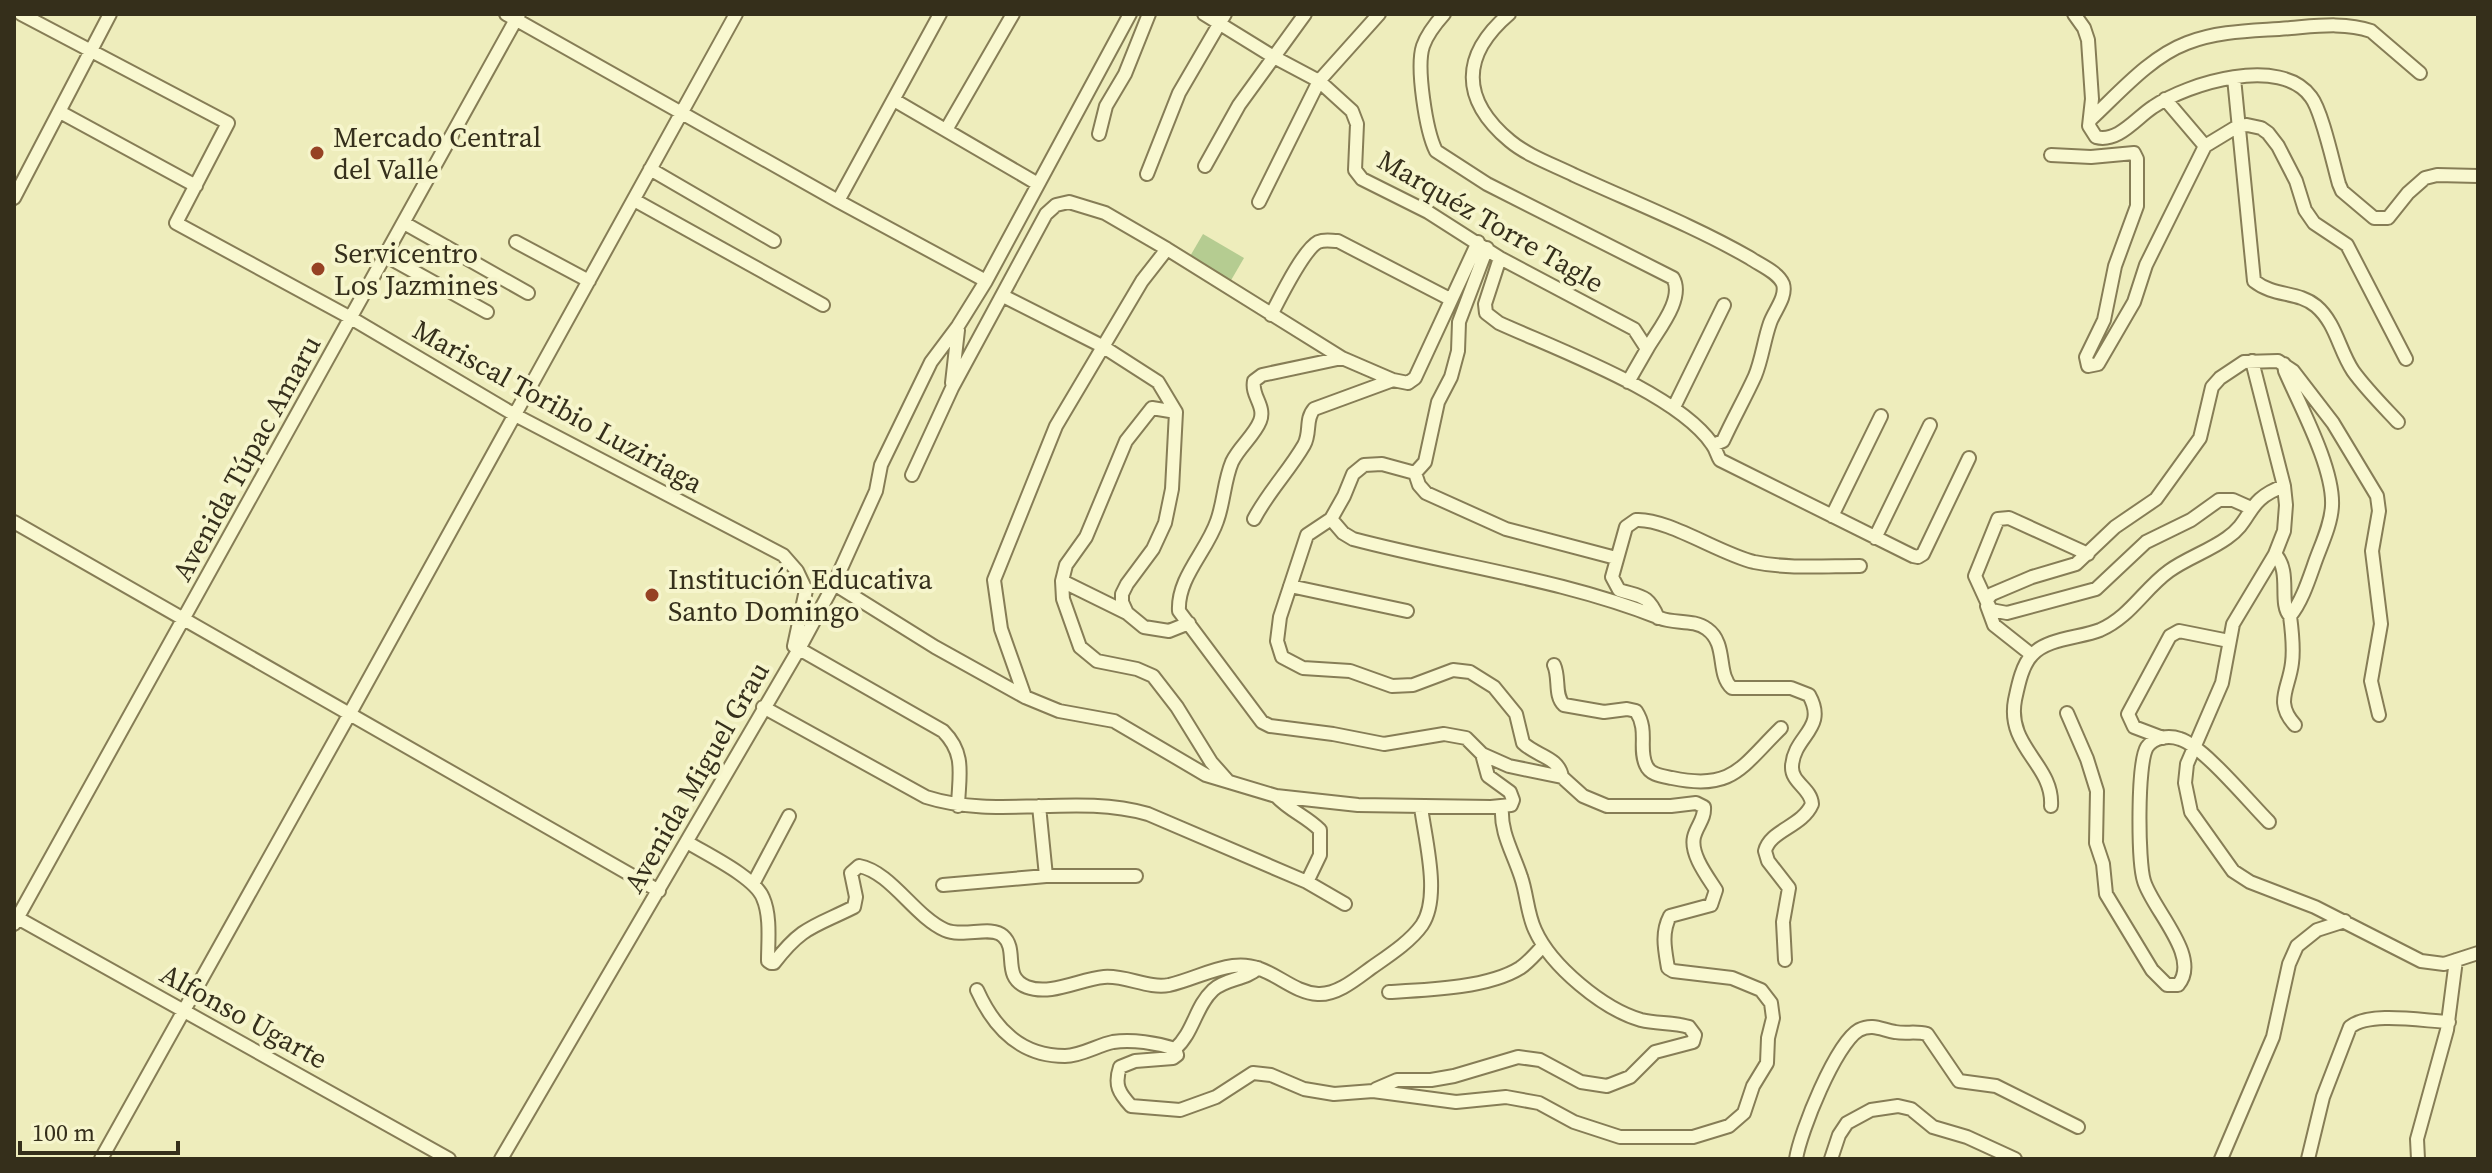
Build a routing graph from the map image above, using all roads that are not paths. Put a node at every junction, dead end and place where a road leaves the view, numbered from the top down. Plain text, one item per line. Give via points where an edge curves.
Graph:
1 (110, 14) edge
2 (736, 14) edge
3 (940, 14) edge
4 (1013, 14) edge
5 (1130, 14) edge
6 (1149, 14) edge
7 (1204, 14) edge
8 (1305, 14) edge
9 (1379, 14) edge
10 (1444, 14) edge
11 (1509, 14) edge
12 (2074, 14) edge
13 (28, 16) edge
14 (514, 16) edge
15 (1222, 18) edge
16 (93, 51) junction
17 (1272, 56) junction
18 (2420, 73) dead end
19 (2234, 78) junction
20 (1319, 81) junction
21 (2165, 99) junction
22 (894, 100) junction
23 (60, 112) junction
24 (682, 112) junction
25 (2091, 119) junction
26 (2238, 126) junction
27 (946, 130) junction
28 (1099, 134) dead end
29 (2205, 146) junction
30 (2051, 155) dead end
31 (1205, 166) dead end
32 (650, 169) junction
33 (1147, 174) dead end
34 (2478, 176) edge
35 (1038, 184) junction
36 (196, 186) junction
37 (14, 198) edge
38 (634, 200) junction
39 (838, 201) junction
40 (1259, 202) dead end
41 (404, 223) junction
42 (774, 241) dead end
43 (516, 242) dead end
44 (1482, 245) junction
45 (1167, 249) junction
46 (386, 256) junction
47 (1500, 258) junction
48 (589, 281) junction
49 (986, 281) junction
50 (528, 293) dead end
51 (1003, 296) junction
52 (1450, 299) junction
53 (823, 305) dead end
54 (1724, 305) dead end
55 (487, 312) dead end
56 (1271, 315) junction
57 (351, 318) junction
58 (958, 326) junction
59 (1644, 343) junction
60 (1102, 346) junction
61 (1342, 358) junction
62 (2406, 359) dead end
63 (2252, 361) junction
64 (2284, 364) junction
65 (1393, 380) junction
66 (1628, 382) junction
67 (952, 388) junction
68 (1674, 407) junction
69 (1176, 412) junction
70 (515, 415) junction
71 (1881, 416) dead end
72 (2398, 422) dead end
73 (1930, 425) dead end
74 (1713, 445) junction
75 (1969, 458) dead end
76 (1415, 473) junction
77 (912, 475) dead end
78 (2284, 486) junction
79 (2251, 508) junction
80 (1832, 516) junction
81 (1254, 519) dead end
82 (1331, 519) junction
83 (14, 522) edge
84 (1875, 538) junction
85 (2088, 554) junction
86 (2275, 554) junction
87 (1616, 558) junction
88 (1860, 566) dead end
89 (1062, 581) junction
90 (834, 584) junction
91 (1290, 586) junction
92 (1987, 603) junction
93 (1407, 611) dead end
94 (1127, 613) junction
95 (2290, 616) junction
96 (1658, 618) junction
97 (184, 620) junction
98 (1189, 623) junction
99 (2229, 641) junction
100 (799, 649) junction
101 (2032, 655) junction
102 (1554, 665) dead end
103 (1025, 697) junction
104 (763, 707) junction
105 (2067, 713) dead end
106 (349, 715) junction
107 (2379, 715) dead end
108 (2295, 725) dead end
109 (1781, 728) dead end
110 (2163, 738) junction
111 (2194, 746) junction
112 (1482, 754) junction
113 (1562, 777) junction
114 (1227, 780) junction
115 (1711, 783) junction
116 (1276, 796) junction
117 (958, 806) junction
118 (1039, 806) junction
119 (1502, 806) junction
120 (2051, 806) dead end
121 (1421, 807) junction
122 (1704, 807) junction
123 (789, 816) dead end
124 (2269, 822) dead end
125 (687, 842) junction
126 (1046, 876) junction
127 (1136, 876) dead end
128 (1307, 882) junction
129 (753, 884) junction
130 (943, 885) dead end
131 (659, 891) junction
132 (1345, 904) dead end
133 (15, 919) edge
134 (2345, 921) junction
135 (1543, 946) junction
136 (2478, 953) edge
137 (1785, 960) dead end
138 (2456, 960) junction
139 (1258, 968) junction
140 (977, 990) dead end
141 (1389, 992) dead end
142 (184, 1010) junction
143 (2449, 1022) junction
144 (1175, 1049) junction
145 (1373, 1091) junction
146 (2078, 1127) dead end
147 (101, 1159) edge
148 (449, 1159) edge
149 (501, 1159) edge
150 (1796, 1159) edge
151 (1831, 1159) edge
152 (2015, 1159) edge
153 (2221, 1159) edge
154 (2308, 1159) edge
155 (2418, 1159) edge

1 - 16 street
2 - 24 street
3 - 22 street
4 - 27 street
5 - 35 street, Avenida Miguel Grau
6 - 28 street via 1106,106
7 - 15 street, Marquéz Torre Tagle
8 - 17 street
9 - 20 street
10 - 59 street via 1426,38 1421,60 1436,151 1487,184 1673,278 1675,298
11 - 74 street via 1481,44 1473,75 1479,103 1510,142 1715,238 1781,281 1784,294 1755,375 1723,441
12 - 25 street via 2088,40
13 - 16 street
14 - 24 street
14 - 41 street, Avenida Túpac Amaru
15 - 17 street, Marquéz Torre Tagle
15 - 33 street via 1179,93
16 - 23 street
16 - 36 street via 228,123
17 - 20 street, Marquéz Torre Tagle
17 - 31 street
18 - 25 street via 2361,28 2215,34 2165,54
19 - 21 street
19 - 26 street
19 - 34 street via 2280,77 2308,92 2342,191 2374,218 2388,218 2431,176
20 - 40 street
20 - 44 street, Marquéz Torre Tagle via 1352,111 1357,124 1355,170 1362,179
21 - 25 street via 2106,139 2090,131
21 - 29 street
22 - 27 street
22 - 39 street
23 - 36 street
23 - 37 street
24 - 32 street
24 - 39 street
26 - 29 street
26 - 62 street via 2261,128 2278,146 2305,210 2314,223 2347,245
26 - 72 street via 2254,281 2281,295 2306,298 2319,308 2352,370
27 - 35 street
29 - 30 street via 2146,265 2134,302 2093,366 2086,357 2104,320 2115,266 2137,206 2137,159 2130,152 2111,157
32 - 38 street
32 - 42 street
35 - 49 street, Avenida Miguel Grau
36 - 57 street, Mariscal Toribio Luziriaga via 176,223
38 - 48 street
38 - 53 street
39 - 49 street
41 - 46 street, Avenida Túpac Amaru
41 - 50 street
43 - 48 street
44 - 47 street, Marquéz Torre Tagle
44 - 52 street
44 - 76 street via 1459,322 1451,377 1438,402 1425,462
45 - 51 street via 1105,213 1069,202 1056,205 1046,214
45 - 56 street
45 - 60 street
46 - 55 street
46 - 57 street, Avenida Túpac Amaru
47 - 59 street, Marquéz Torre Tagle via 1634,329
47 - 66 street via 1486,313
48 - 70 street
49 - 58 street, Avenida Miguel Grau
51 - 60 street
51 - 67 street
52 - 56 street via 1338,241 1325,240 1315,243
52 - 65 street via 1415,378 1408,383
54 - 68 street
56 - 61 street
57 - 70 street, Mariscal Toribio Luziriaga
57 - 97 street, Avenida Túpac Amaru
58 - 67 street
58 - 90 street, Avenida Miguel Grau via 931,362 881,465 876,491
59 - 66 street
60 - 69 street via 1158,382
60 - 103 street via 1056,426 994,580 1001,629
61 - 65 street
61 - 98 street via 1254,381 1262,418 1233,460 1218,521 1179,599 1179,611
63 - 64 street
63 - 78 street
63 - 85 street via 2231,369 2212,387 2200,438 2160,495
64 - 95 street via 2318,448 2332,503 2308,581
64 - 107 street via 2333,423 2377,496 2372,551 2381,624 2371,681
65 - 81 street via 1314,409 1304,446
66 - 68 street
67 - 77 street
68 - 74 street
69 - 89 street via 1152,408 1126,441
69 - 94 street via 1165,523 1122,594
70 - 100 street, Mariscal Toribio Luziriaga via 783,555 806,590 793,641
70 - 106 street
71 - 80 street
73 - 84 street
74 - 80 street via 1720,460
75 - 84 street via 1923,554 1913,556
76 - 82 street via 1364,465 1353,474
76 - 87 street via 1426,493 1506,529
78 - 79 street via 2261,496
78 - 86 street via 2284,531
79 - 92 street via 2219,500 2146,542 2096,589 2007,613 1991,610
79 - 101 street via 2228,537 2165,573 2117,620
80 - 84 street
82 - 91 street via 1307,535
82 - 96 street via 1353,539 1601,597
83 - 97 street
85 - 92 street via 2070,566 1992,594
85 - 92 street via 2009,518 1998,519 1975,576
86 - 95 street
86 - 99 street via 2236,616
87 - 88 street via 1626,527 1641,519 1754,562
87 - 96 street via 1616,587 1644,597
89 - 94 street
89 - 114 street via 1080,647 1097,661 1153,676
90 - 100 street, Avenida Miguel Grau
90 - 103 street
91 - 93 street
91 - 113 street via 1277,641 1282,657 1303,668 1350,671 1392,686 1413,685 1453,670 1470,672 1494,687 1516,714 1523,743 1551,759
92 - 101 street via 1994,625
94 - 98 street via 1144,627 1169,631
95 - 108 street via 2292,664 2283,701
96 - 137 street via 1707,629 1719,646 1725,680 1732,688 1797,689 1809,695 1816,708 1815,721 1792,765 1797,781 1811,795 1810,809 1771,838 1765,851 1789,888 1783,922
97 - 106 street
97 - 133 street, Avenida Túpac Amaru
98 - 112 street via 1270,726 1384,744 1444,734 1466,738
99 - 110 street via 2179,631 2170,636 2128,714 2134,727
99 - 111 street via 2222,683
100 - 104 street, Avenida Miguel Grau
100 - 117 street via 943,731 956,744
101 - 120 street via 2015,700 2015,727 2047,782
102 - 115 street via 1564,705 1636,711 1650,771
103 - 114 street via 1059,711 1114,721 1206,775
104 - 117 street via 926,797
104 - 125 street, Avenida Miguel Grau
105 - 110 street via 2097,791 2096,843 2106,894 2152,970 2173,987 2185,972 2182,951 2148,892 2141,867 2142,766 2146,748
106 - 131 street
106 - 142 street
109 - 115 street via 1731,775
110 - 111 street
111 - 124 street
111 - 134 street via 2185,774 2188,803 2233,871
112 - 113 street via 1509,766
112 - 119 street via 1488,776 1510,792 1511,805
113 - 122 street via 1583,796 1607,806
114 - 116 street
115 - 122 street
116 - 121 street
116 - 128 street via 1320,830 1320,855
117 - 118 street
118 - 126 street
118 - 128 street via 1137,811
119 - 121 street
119 - 135 street via 1506,841
121 - 139 street via 1431,895 1418,930 1355,980 1327,993 1305,991
122 - 145 street via 1693,848 1716,890 1715,898 1711,905 1670,916 1664,944 1668,968 1732,978 1761,990 1771,1003 1773,1018 1767,1063 1744,1113 1729,1126 1693,1137 1620,1137 1539,1103 1506,1097 1456,1102
123 - 129 street
125 - 129 street
125 - 131 street, Avenida Miguel Grau
126 - 127 street
126 - 130 street
128 - 132 street
129 - 139 street via 766,909 771,963 812,925 854,907 851,873 859,866 882,878 943,929 959,935 1002,935 1010,945 1013,976 1031,988 1108,976 1165,985 1235,966
131 - 149 street, Avenida Miguel Grau
133 - 142 street, Alfonso Ugarte
134 - 138 street via 2421,961
134 - 153 street via 2317,930 2297,946 2273,1037
135 - 141 street via 1509,973 1448,988
135 - 145 street via 1607,1003 1642,1020 1689,1027 1693,1042 1655,1052 1630,1077 1607,1086 1581,1082 1540,1060 1518,1057 1442,1079 1397,1080
136 - 138 street
138 - 143 street
139 - 144 street via 1210,993
140 - 144 street via 1005,1036 1036,1051 1067,1056 1115,1042
142 - 147 street
142 - 148 street, Alfonso Ugarte
143 - 154 street via 2377,1018 2350,1027 2323,1097
143 - 155 street via 2417,1139
144 - 145 street via 1173,1058 1120,1067 1119,1092 1131,1106 1180,1110 1216,1097 1253,1073 1334,1094
146 - 150 street via 1996,1086 1959,1081 1927,1034 1868,1027 1856,1031 1839,1055 1808,1119
151 - 152 street via 1847,1123 1871,1110 1898,1106 1911,1109 1933,1127

